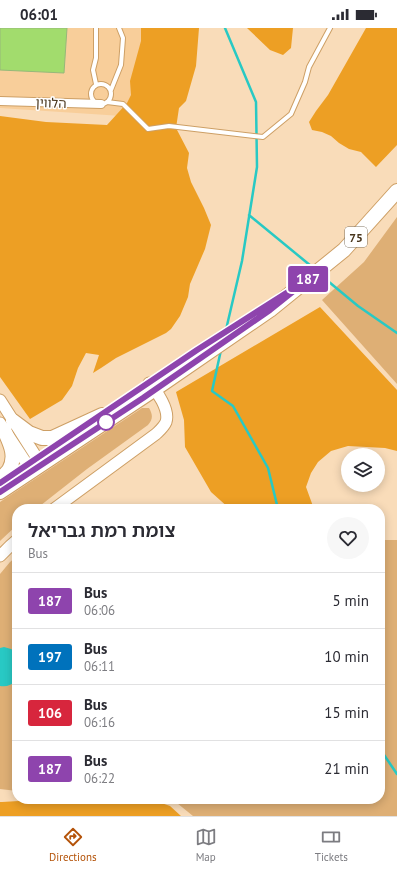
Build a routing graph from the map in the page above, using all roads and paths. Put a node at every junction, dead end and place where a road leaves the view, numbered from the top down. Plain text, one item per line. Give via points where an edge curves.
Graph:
1 (96, 28) edge
2 (119, 28) edge
3 (330, 28) edge
4 (96, 84) junction
5 (111, 90) junction
6 (0, 102) edge
7 (104, 103) junction
8 (397, 191) edge
9 (152, 386) junction
10 (0, 400) edge
11 (102, 415) junction
12 (6, 425) edge
13 (34, 463) junction
14 (0, 479) edge
15 (0, 483) edge
16 (0, 492) edge
17 (61, 504) edge
18 (12, 544) edge
19 (0, 556) edge

1 - 4 lane via 96,58 93,70
2 - 5 lane via 123,38 121,65
3 - 7 lane via 309,66 291,114 263,137 169,126 148,129 123,104
4 - 5 lane via 107,85
4 - 7 lane via 91,90 91,96 94,102
5 - 7 lane via 111,97
6 - 7 street, הלווין
8 - 9 highway, 75 via 344,250 270,310
9 - 11 highway, 75
9 - 13 highway, 75
9 - 17 main road via 166,414 166,422 162,428
10 - 12 main road
11 - 12 highway via 52,438 42,438
11 - 13 highway, 75
12 - 13 main road
12 - 14 highway via 13,457 9,471
13 - 15 highway, 75
13 - 16 highway, 75
18 - 19 main road

